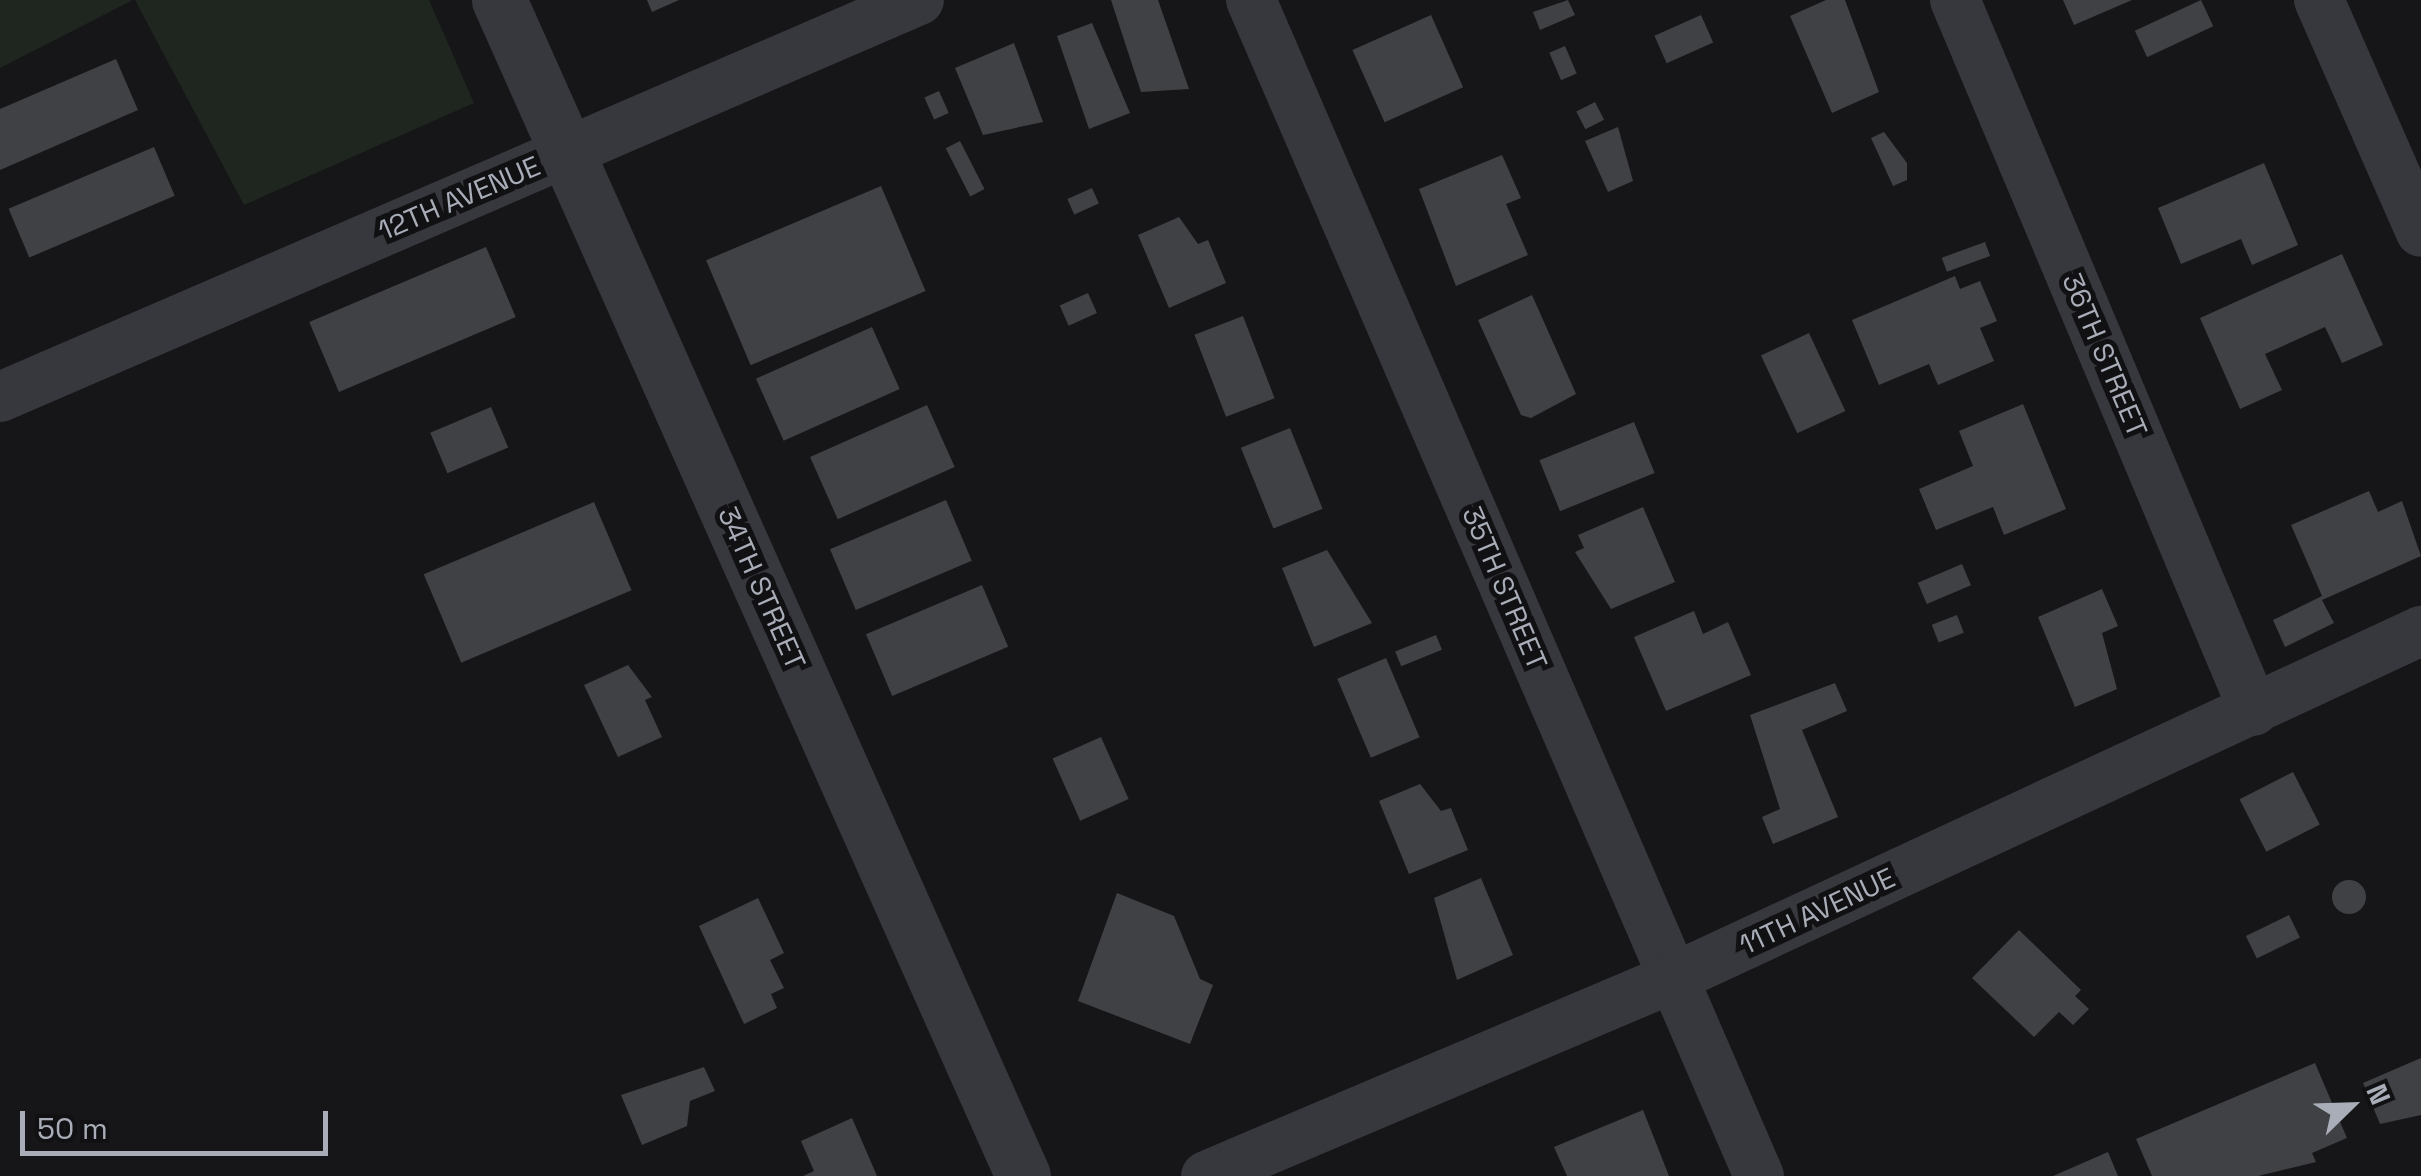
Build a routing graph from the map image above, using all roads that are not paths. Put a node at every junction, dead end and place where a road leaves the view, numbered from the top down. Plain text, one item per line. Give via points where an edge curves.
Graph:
1 (499, 0) edge
2 (919, 0) edge
3 (1251, 0) edge
4 (1955, 0) edge
5 (2319, 0) edge
6 (568, 151) junction
7 (2421, 232) edge
8 (0, 397) edge
9 (2421, 631) edge
10 (2254, 711) junction
11 (1673, 978) junction
12 (1023, 1176) edge
13 (1206, 1176) edge
14 (1760, 1176) edge

1 - 6 street, 34TH STREET
2 - 6 street, 12TH AVENUE
3 - 11 street, 35TH STREET
4 - 10 street, 36TH STREET
5 - 7 street
6 - 8 street, 12TH AVENUE
6 - 12 street, 34TH STREET
9 - 10 street, 11TH AVENUE
10 - 11 street, 11TH AVENUE
11 - 13 street, 11TH AVENUE
11 - 14 street, 35TH STREET

